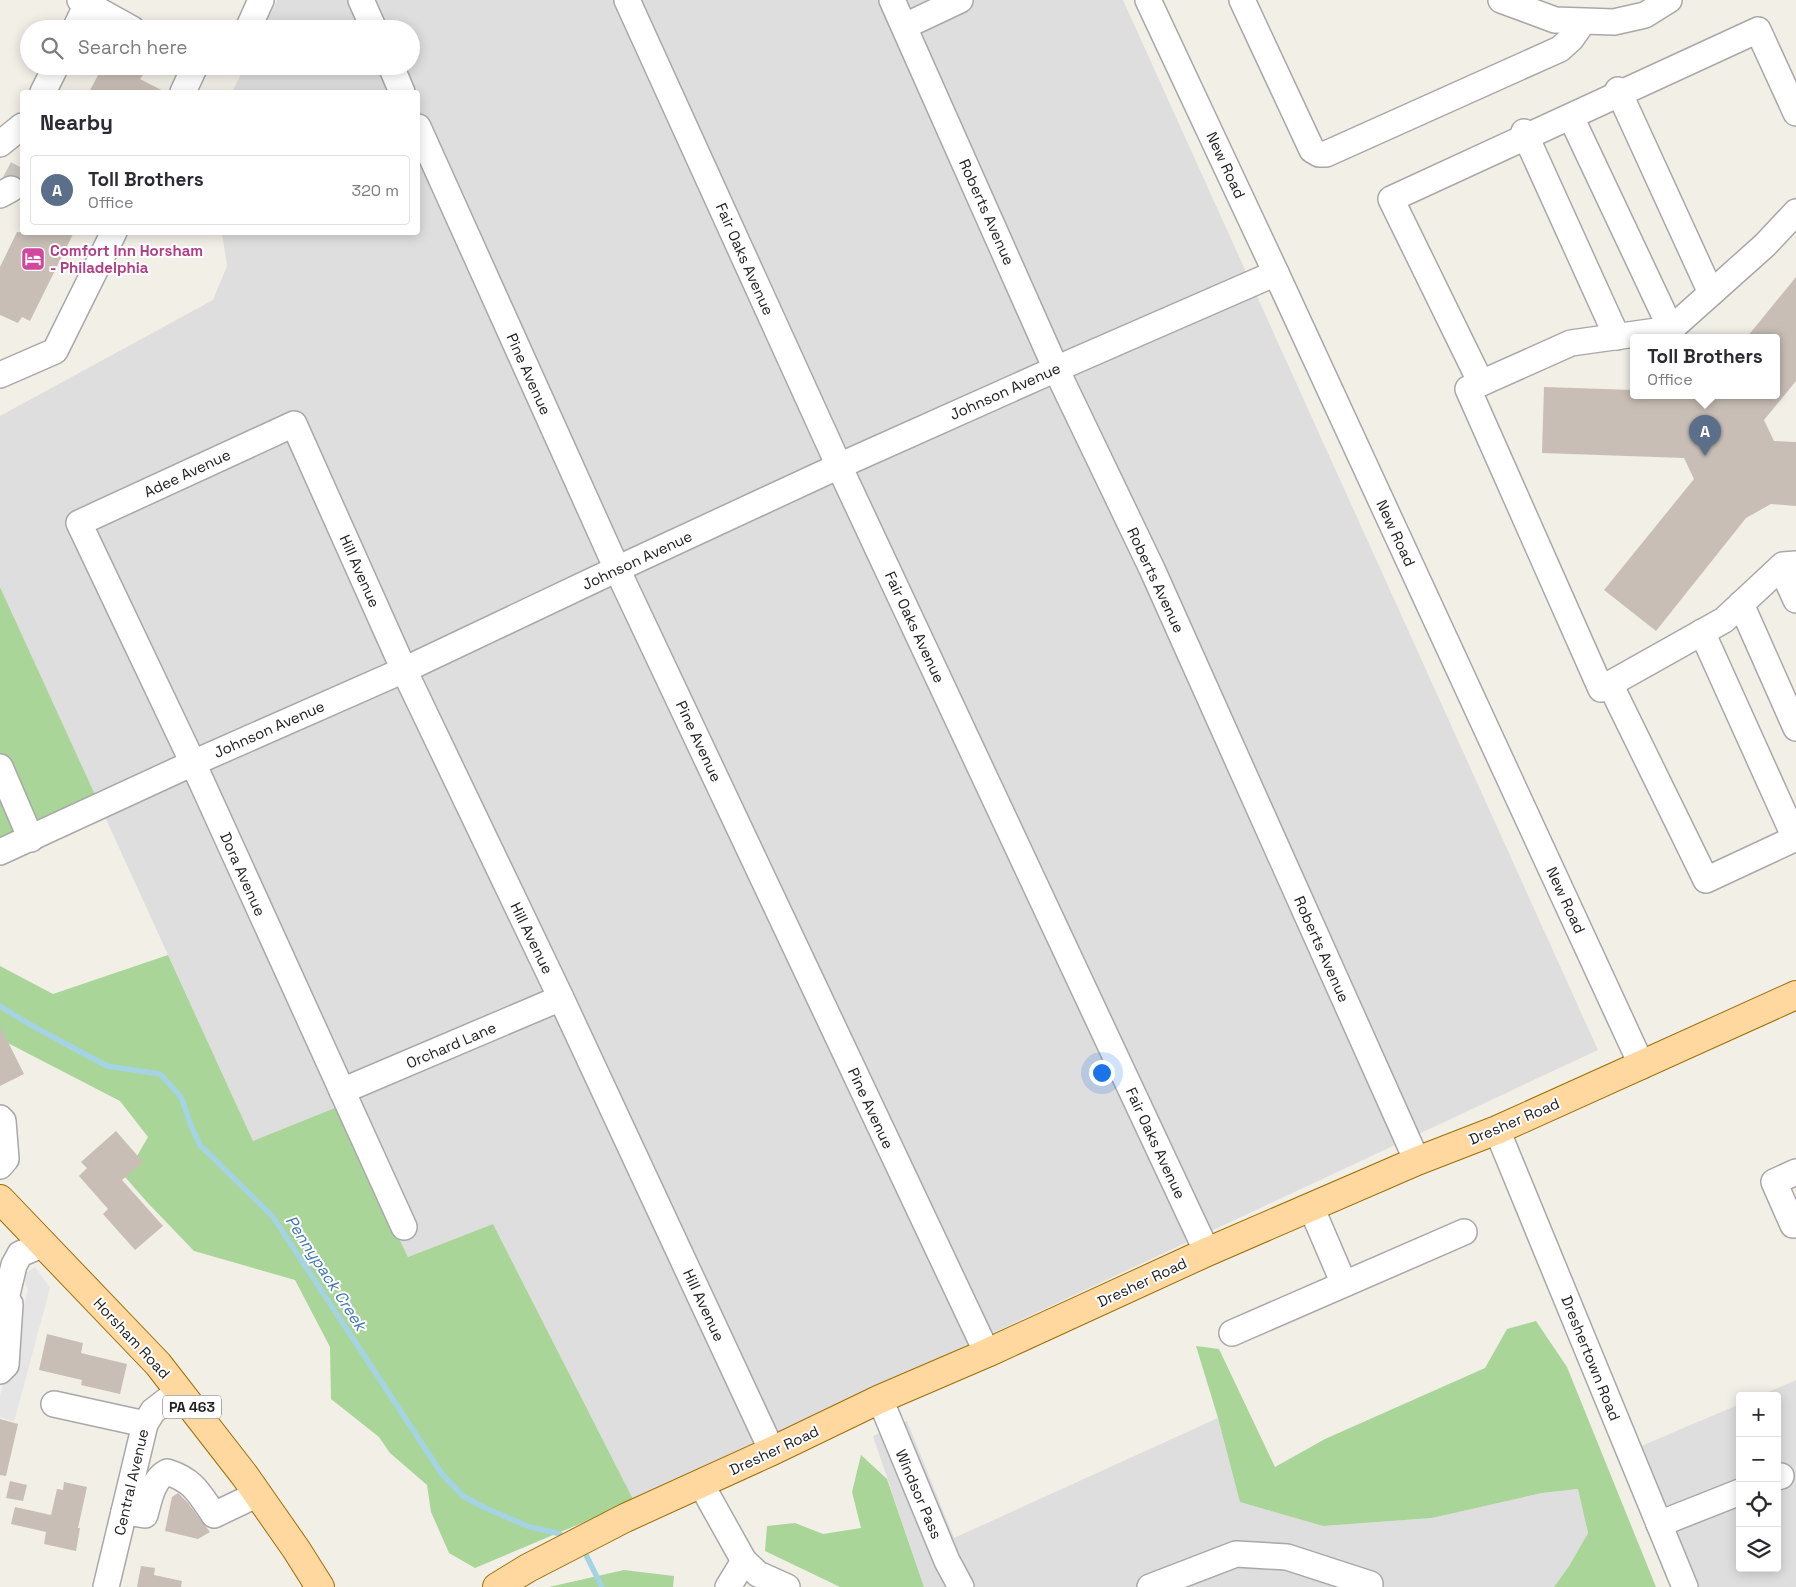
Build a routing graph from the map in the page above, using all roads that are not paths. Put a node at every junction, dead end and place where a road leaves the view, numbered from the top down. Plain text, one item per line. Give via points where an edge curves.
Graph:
1 (261, 0) edge
2 (361, 0) edge
3 (627, 0) edge
4 (892, 0) edge
5 (960, 0) edge
6 (1148, 0) edge
7 (1242, 0) edge
8 (1501, 0) edge
9 (1669, 0) edge
10 (84, 2) edge
11 (78, 20) edge
12 (116, 20) edge
13 (252, 20) edge
14 (370, 20) edge
15 (1583, 22) junction
16 (905, 26) junction
17 (51, 75) edge
18 (191, 75) edge
19 (395, 75) edge
20 (43, 90) edge
21 (184, 90) edge
22 (401, 90) edge
23 (1619, 92) junction
24 (1796, 113) edge
25 (1571, 116) junction
26 (20, 128) edge
27 (420, 131) edge
28 (1525, 135) junction
29 (0, 144) edge
30 (1796, 212) edge
31 (113, 235) edge
32 (1276, 273) junction
33 (1711, 293) junction
34 (1671, 329) junction
35 (1637, 334) edge
36 (1630, 335) edge
37 (1617, 337) junction
38 (1056, 369) junction
39 (0, 375) edge
40 (1481, 383) junction
41 (294, 424) joint
42 (840, 466) junction
43 (79, 523) joint
44 (1788, 566) edge
45 (617, 569) junction
46 (1796, 600) edge
47 (1741, 604) junction
48 (1702, 632) junction
49 (404, 670) junction
50 (1610, 684) junction
51 (1796, 728) edge
52 (193, 763) junction
53 (0, 767) edge
54 (1796, 838) edge
55 (32, 839) junction
56 (0, 852) edge
57 (1796, 995) edge
58 (561, 998) junction
59 (1642, 1066) junction
60 (342, 1091) junction
61 (0, 1118) edge
62 (1496, 1130) junction
63 (1417, 1161) junction
64 (0, 1166) edge
65 (1796, 1172) edge
66 (0, 1199) edge
67 (1311, 1207) junction
68 (21, 1220) junction
69 (1796, 1224) edge
70 (404, 1227) dead end
71 (1464, 1232) dead end
72 (44, 1244) junction
73 (1207, 1252) junction
74 (5, 1275) edge
75 (1344, 1284) junction
76 (0, 1324) edge
77 (1232, 1333) dead end
78 (987, 1352) junction
79 (0, 1371) edge
80 (179, 1391) junction
81 (880, 1399) junction
82 (54, 1404) dead end
83 (145, 1424) junction
84 (772, 1451) junction
85 (701, 1484) junction
86 (258, 1494) junction
87 (1736, 1494) edge
88 (124, 1512) junction
89 (1659, 1524) junction
90 (744, 1561) junction
91 (512, 1577) edge
92 (1370, 1584) dead end
93 (106, 1587) edge
94 (320, 1587) edge
95 (482, 1587) edge
96 (728, 1587) edge
97 (787, 1587) edge
98 (961, 1587) edge
99 (1150, 1587) edge
100 (1685, 1587) edge

1 - 13 street
2 - 14 street
3 - 42 street, Fair Oaks Avenue
4 - 16 street, Roberts Avenue
5 - 16 street
6 - 32 street, New Road
7 - 15 street via 1312,150 1319,154 1326,154 1560,49
8 - 15 street via 1555,20
9 - 15 street via 1645,15 1614,22
10 - 11 street
10 - 12 street
16 - 38 street, Roberts Avenue
17 - 20 street
18 - 21 street
19 - 22 street
23 - 24 street via 1758,30
23 - 25 street
23 - 33 street
25 - 28 street
25 - 34 street
26 - 29 street
27 - 45 street, Pine Avenue
28 - 37 street
28 - 40 street via 1391,199
30 - 33 street via 1765,245
31 - 39 street via 55,351
32 - 38 street, Johnson Avenue
32 - 59 street, New Road
33 - 34 street
34 - 35 street
36 - 37 street
37 - 40 street via 1571,343
38 - 42 street, Johnson Avenue
38 - 63 street, Roberts Avenue via 1152,569
40 - 50 street via 1468,389 1601,689
41 - 43 street, Adee Avenue
41 - 49 street, Hill Avenue
42 - 45 street, Johnson Avenue
42 - 73 street, Fair Oaks Avenue
43 - 52 street, Dora Avenue
44 - 46 street
44 - 47 street
45 - 49 street, Johnson Avenue
45 - 78 street, Pine Avenue
47 - 48 street via 1724,620
47 - 51 street
48 - 50 street
48 - 54 street
49 - 52 street, Johnson Avenue
49 - 58 street, Hill Avenue
50 - 54 street via 1706,880
52 - 55 street, Johnson Avenue
52 - 60 street, Dora Avenue
53 - 55 street
55 - 56 street, Johnson Avenue
57 - 59 main road, Dresher Road
58 - 60 street, Orchard Lane
58 - 84 street, Hill Avenue
59 - 62 main road, Dresher Road
60 - 70 street, Dora Avenue
61 - 64 street via 3,1121 6,1159
62 - 63 main road, Dresher Road
62 - 89 street, Dreshertown Road
63 - 67 main road, Dresher Road
65 - 69 street via 1774,1182 1793,1225
66 - 68 main road, Horsham Road / PA 463
67 - 73 main road, Dresher Road
67 - 75 street
68 - 72 main road, Horsham Road / PA 463
68 - 74 street via 8,1252
71 - 75 street
72 - 74 street via 20,1254
72 - 80 main road, Horsham Road / PA 463 via 158,1364
73 - 78 main road, Dresher Road
74 - 76 street
74 - 79 street via 10,1308 6,1365
75 - 77 street
78 - 81 main road, Dresher Road
80 - 83 street, Central Avenue via 152,1411
80 - 86 main road, Horsham Road / PA 463
81 - 84 main road, Dresher Road
81 - 98 street, Windsor Pass via 947,1561
82 - 83 street
83 - 88 street, Central Avenue
84 - 85 main road, Dresher Road
85 - 90 street
85 - 91 main road, Dresher Road via 625,1518
86 - 88 street via 214,1515 192,1484 166,1472 155,1484 145,1516
86 - 94 main road, Horsham Road / PA 463
87 - 89 street
88 - 93 street, Central Avenue
89 - 100 street, Dreshertown Road
90 - 96 street
90 - 97 street via 758,1574
91 - 95 main road, Dresher Road
92 - 99 street via 1287,1558 1236,1554

